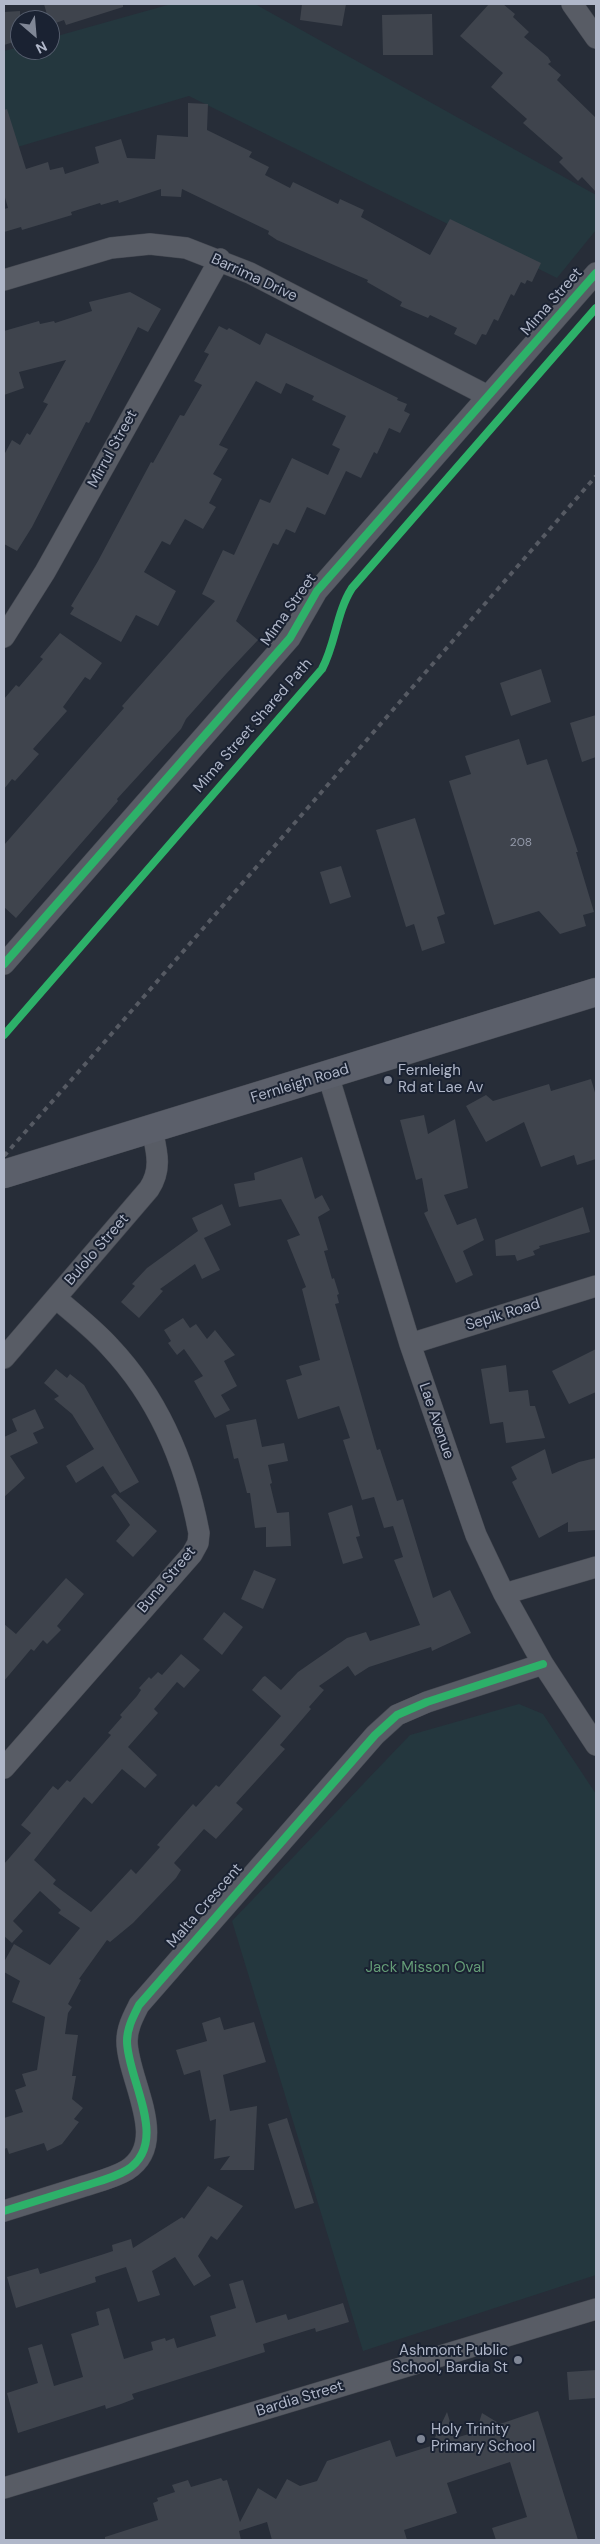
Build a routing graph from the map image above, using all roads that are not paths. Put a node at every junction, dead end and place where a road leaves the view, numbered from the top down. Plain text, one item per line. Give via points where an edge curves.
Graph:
1 (572, 4) edge
2 (596, 38) edge
3 (220, 259) junction
4 (596, 273) edge
5 (4, 280) edge
6 (488, 396) junction
7 (4, 637) edge
8 (4, 964) edge
9 (596, 992) edge
10 (328, 1075) junction
11 (152, 1130) junction
12 (4, 1174) edge
13 (596, 1286) edge
14 (56, 1298) junction
15 (410, 1344) junction
16 (4, 1358) edge
17 (596, 1567) edge
18 (504, 1594) junction
19 (543, 1664) junction
20 (596, 1745) edge
21 (4, 1768) edge
22 (4, 2211) edge
23 (596, 2309) edge
24 (4, 2488) edge

1 - 2 street
3 - 5 street, Barrima Drive via 186,248 150,244 111,248
3 - 6 street, Barrima Drive
3 - 7 street, Mirrul Street via 45,572
4 - 6 street, Mima Street
6 - 8 street, Mima Street via 317,591 290,638
9 - 10 street, Fernleigh Road
10 - 11 street, Fernleigh Road
10 - 15 street, Lae Avenue
11 - 12 street, Fernleigh Road
11 - 14 street, Bulolo Street via 158,1160 155,1179
13 - 15 street, Sepik Road
14 - 16 street, Bulolo Street
14 - 21 street, Buna Street via 109,1345 154,1404 178,1457 199,1533 198,1543 192,1554
15 - 18 street, Lae Avenue via 476,1535
17 - 18 street
18 - 19 street, Lae Avenue
19 - 20 street, Lae Avenue
19 - 22 street, Malta Crescent via 427,1702 397,1715 375,1734 139,2005 127,2039 128,2056 148,2134 142,2154 128,2169 109,2178
23 - 24 street, Bardia Street

